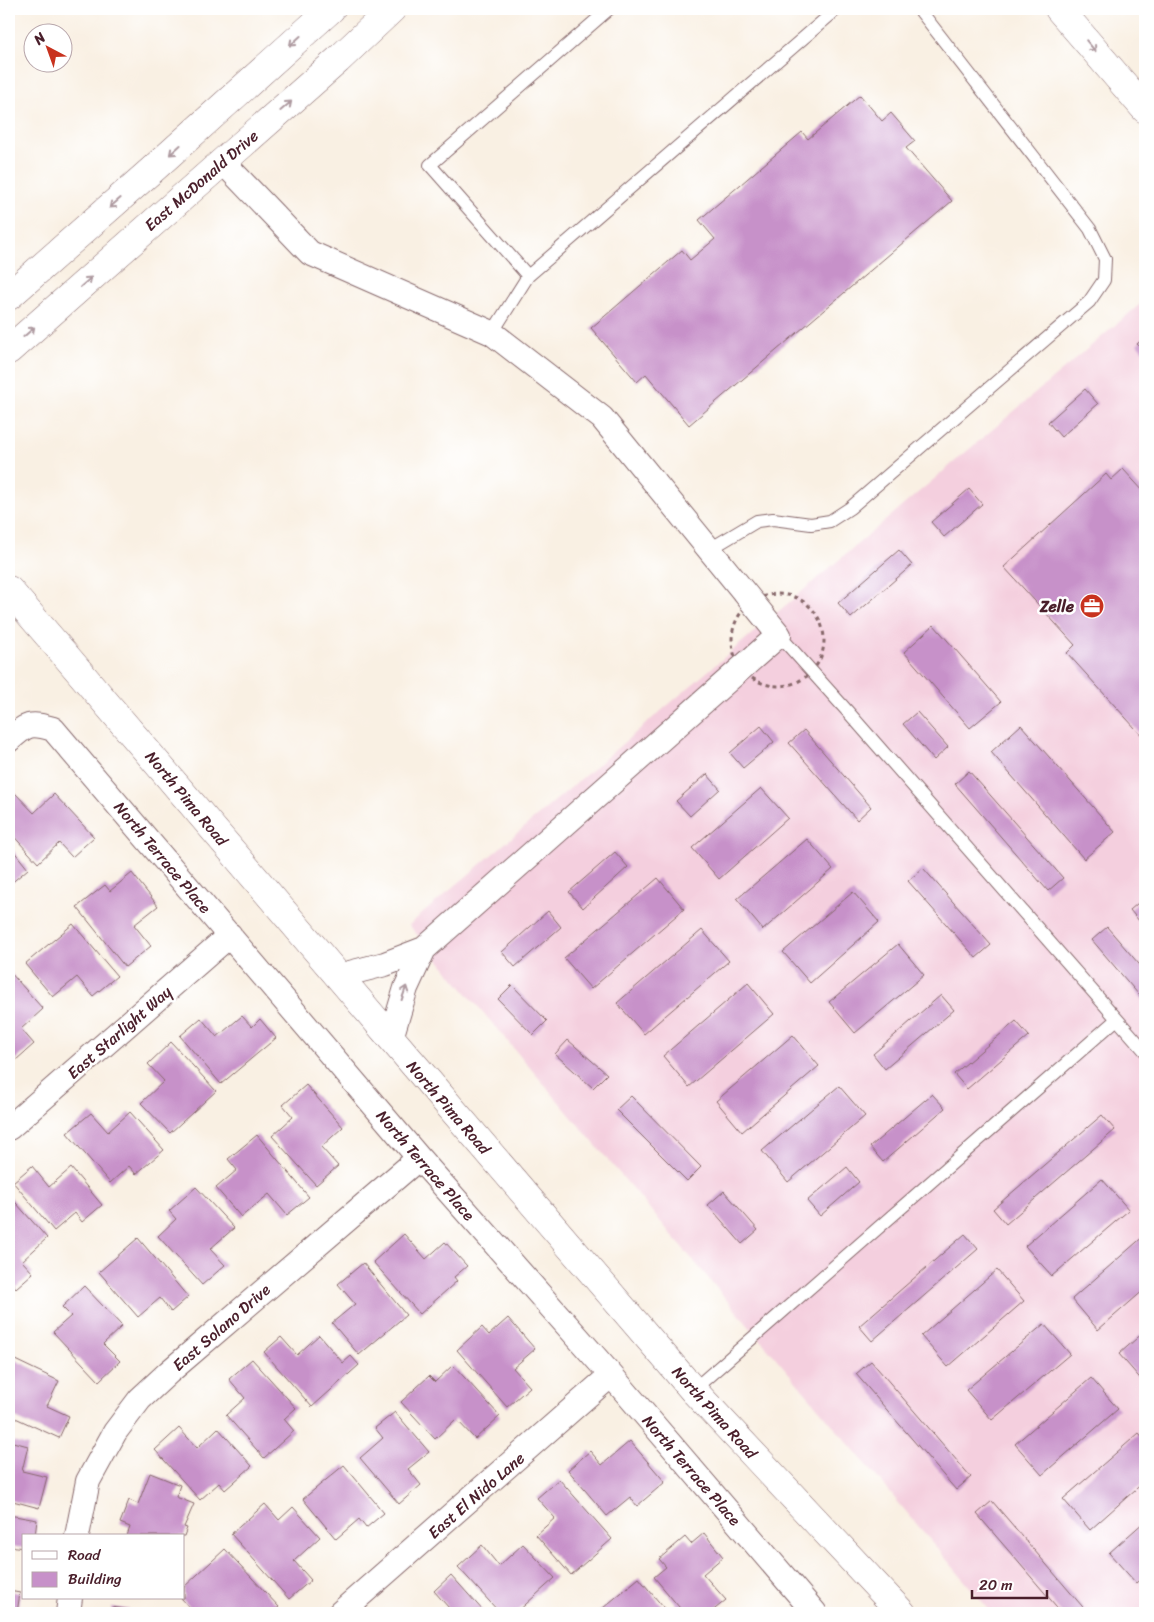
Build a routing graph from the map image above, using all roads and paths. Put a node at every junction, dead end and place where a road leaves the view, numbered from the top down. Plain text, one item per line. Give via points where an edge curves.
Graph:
1 (332, 9) edge
2 (371, 9) edge
3 (392, 9) edge
4 (609, 9) edge
5 (837, 9) edge
6 (919, 9) edge
7 (1059, 9) edge
8 (1145, 109) edge
9 (223, 162) junction
10 (528, 276) junction
11 (9, 296) edge
12 (492, 334) junction
13 (9, 350) edge
14 (710, 549) junction
15 (9, 590) edge
16 (779, 635) junction
17 (9, 740) edge
18 (230, 935) junction
19 (424, 950) junction
20 (338, 976) junction
21 (1117, 1019) junction
22 (391, 1038) junction
23 (1145, 1051) edge
24 (9, 1128) edge
25 (419, 1158) junction
26 (611, 1375) junction
27 (693, 1390) junction
28 (78, 1534) edge
29 (70, 1600) edge
30 (804, 1609) edge
31 (68, 1613) edge
32 (340, 1613) edge
33 (902, 1613) edge

1 -> 11 main road
2 - 9 main road via 242,124 225,148
9 -> 3 main road, East McDonald Drive
4 - 10 lane via 430,165
5 - 10 lane
6 - 14 lane via 1090,229 1105,259 1104,280 1089,302 850,508 830,521 811,524 773,519 757,521
7 -> 8 main road
9 - 12 street via 310,253
13 -> 9 main road, East McDonald Drive
10 - 12 lane
12 - 14 street via 602,418
14 - 16 street
15 - 20 main road, North Pima Road
16 - 19 street
16 - 21 lane
17 - 18 street, North Terrace Place via 20,730 35,724 54,729
18 - 24 street, East Starlight Way
18 - 25 street, North Terrace Place
19 - 20 street
22 -> 19 street via 406,988
20 - 22 main road, North Pima Road
21 - 23 lane
21 - 27 lane
22 - 27 main road, North Pima Road
25 - 26 street, North Terrace Place
25 - 28 street, East Solano Drive via 140,1399 115,1432 88,1481
26 - 30 street, North Terrace Place
26 - 32 street, East El Nido Lane
27 - 33 main road, North Pima Road
29 - 31 street

